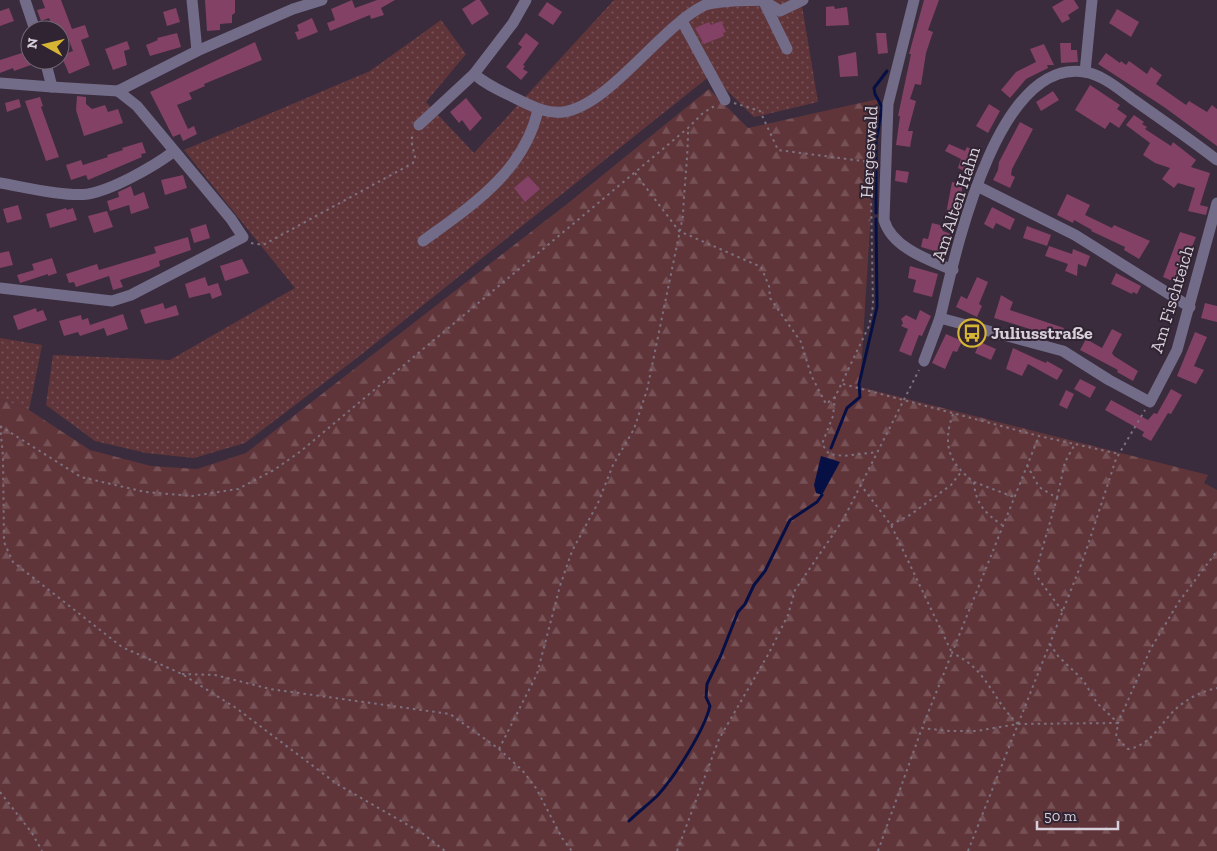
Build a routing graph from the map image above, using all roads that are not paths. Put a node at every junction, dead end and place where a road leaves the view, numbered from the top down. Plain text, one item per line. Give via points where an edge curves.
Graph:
1 (25, 0) edge
2 (192, 0) edge
3 (322, 0) edge
4 (526, 0) edge
5 (763, 0) edge
6 (803, 0) edge
7 (914, 0) edge
8 (1092, 0) edge
9 (293, 4) edge
10 (32, 20) edge
11 (682, 22) junction
12 (788, 49) dead end
13 (197, 51) junction
14 (48, 70) edge
15 (1085, 72) junction
16 (474, 74) junction
17 (0, 83) edge
18 (52, 87) junction
19 (118, 91) junction
20 (725, 100) road end
21 (538, 110) junction
22 (419, 125) road end
23 (173, 152) junction
24 (1217, 160) edge
25 (0, 183) edge
26 (977, 186) junction
27 (1217, 203) edge
28 (423, 241) dead end
29 (953, 270) junction
30 (0, 288) edge
31 (1190, 307) junction
32 (940, 318) junction
33 (924, 361) road end

1 - 10 street
2 - 13 street
3 - 9 street
4 - 16 street via 513,23
5 - 6 street via 780,11
5 - 11 street via 706,5
5 - 12 street
7 - 29 street, Hergeswald via 888,104 884,220 886,230 906,247
8 - 15 street
9 - 13 street
11 - 20 street
11 - 21 street via 585,105 562,112
13 - 19 street
14 - 18 street
15 - 24 street via 1106,81
15 - 26 street, Am Alten Hahn via 1051,77 1031,89 1014,110 986,159
16 - 21 street via 487,85
16 - 22 street
17 - 18 street
18 - 19 street
19 - 23 street via 137,106
21 - 28 street via 527,142 508,174
23 - 25 street via 110,187 86,194
23 - 30 street via 243,237 131,295 112,301
26 - 29 street, Am Alten Hahn
26 - 31 street via 1075,235
27 - 31 street, Am Fischteich
29 - 32 street, Am Alten Hahn
31 - 32 street, Am Fischteich via 1177,350 1150,402 1063,351
32 - 33 street

